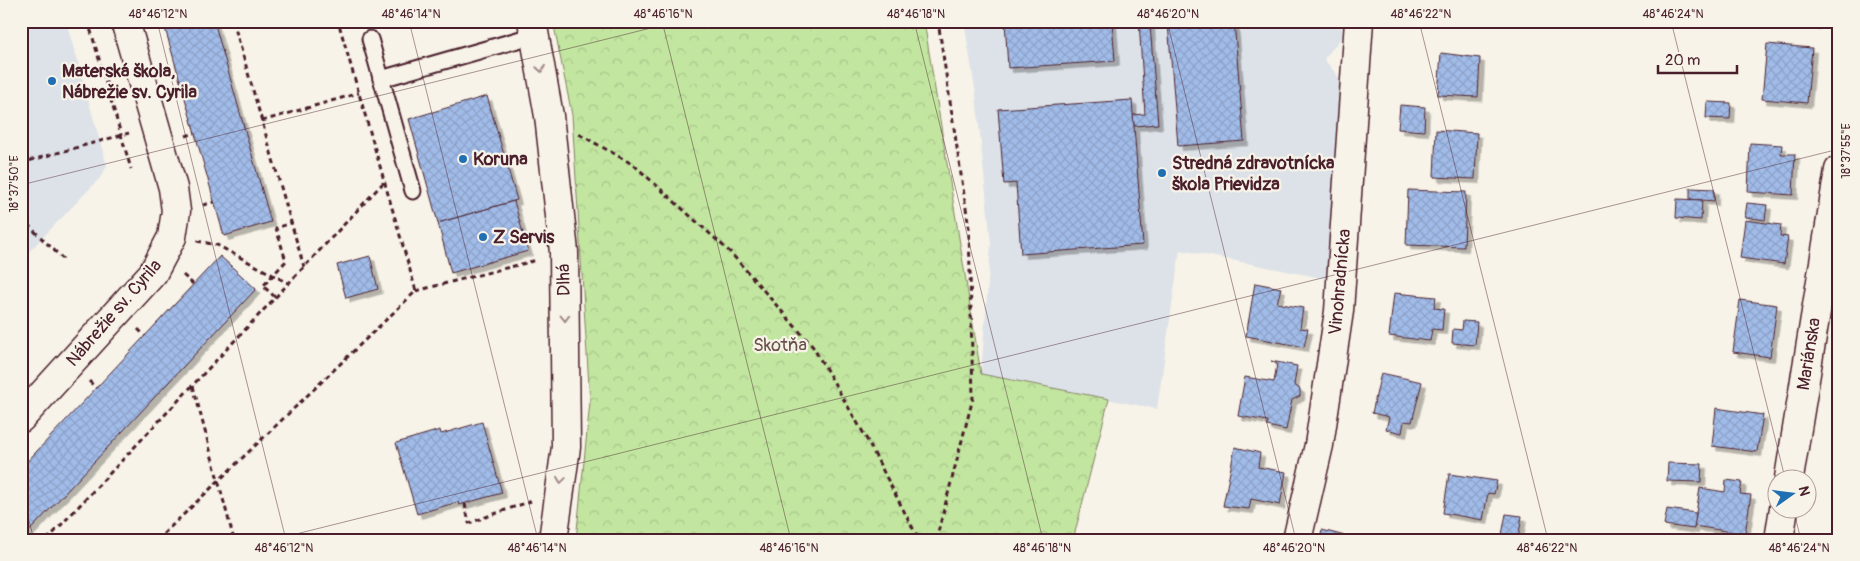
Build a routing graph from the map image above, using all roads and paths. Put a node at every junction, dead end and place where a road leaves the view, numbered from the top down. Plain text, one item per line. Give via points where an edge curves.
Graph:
1 (88, 21) edge
2 (125, 21) edge
3 (233, 21) edge
4 (338, 21) edge
5 (938, 21) edge
6 (1359, 21) edge
7 (534, 28) edge
8 (370, 39) dead end
9 (382, 82) junction
10 (359, 93) junction
11 (548, 116) junction
12 (262, 122) junction
13 (155, 126) junction
14 (121, 136) junction
15 (21, 162) edge
16 (131, 169) dead end
17 (1839, 170) edge
18 (384, 181) junction
19 (412, 190) dead end
20 (21, 218) edge
21 (291, 224) junction
22 (172, 237) junction
23 (564, 252) junction
24 (63, 259) dead end
25 (304, 267) junction
26 (273, 275) junction
27 (288, 283) junction
28 (416, 291) junction
29 (275, 298) junction
30 (193, 385) junction
31 (21, 418) edge
32 (1791, 468) edge
33 (218, 481) junction
34 (532, 500) dead end
35 (465, 504) dead end
36 (1782, 518) edge
37 (47, 540) edge
38 (157, 540) edge
39 (234, 540) edge
40 (553, 540) edge
41 (919, 540) edge
42 (936, 540) edge
43 (1297, 540) edge
44 (1779, 540) edge

1 - 14 path
2 - 13 street, Nábrežie sv. Cyrila
3 - 12 path
4 - 10 path
5 - 42 path via 969,228 973,398
6 - 43 street, Vinohradnícka via 1340,311 1319,445
7 - 9 lane
7 -> 11 street, Dlhá
8 - 9 lane
9 - 10 path
9 - 19 lane
10 - 12 path
10 - 18 path
11 - 23 street, Dlhá
11 - 41 path via 634,165 737,259 813,347 864,434
12 - 21 path
13 - 14 path
13 - 22 street, Nábrežie sv. Cyrila via 173,188 176,212
14 - 15 path
14 - 16 path
17 - 32 street, Mariánska
18 - 25 path
18 - 28 path
20 - 24 path
21 - 25 path
21 - 26 path via 276,228 286,261
22 - 26 path via 217,245
22 - 31 street, Nábrežie sv. Cyrila via 153,274
23 - 28 path
23 -> 40 street, Dlhá via 566,447
25 - 27 path
26 - 27 path
26 - 29 path via 263,286
27 - 29 path
28 - 33 path
29 - 30 path
30 - 33 path
30 - 37 path
33 - 38 path
33 - 39 path
34 - 35 path via 470,523
36 - 44 street

